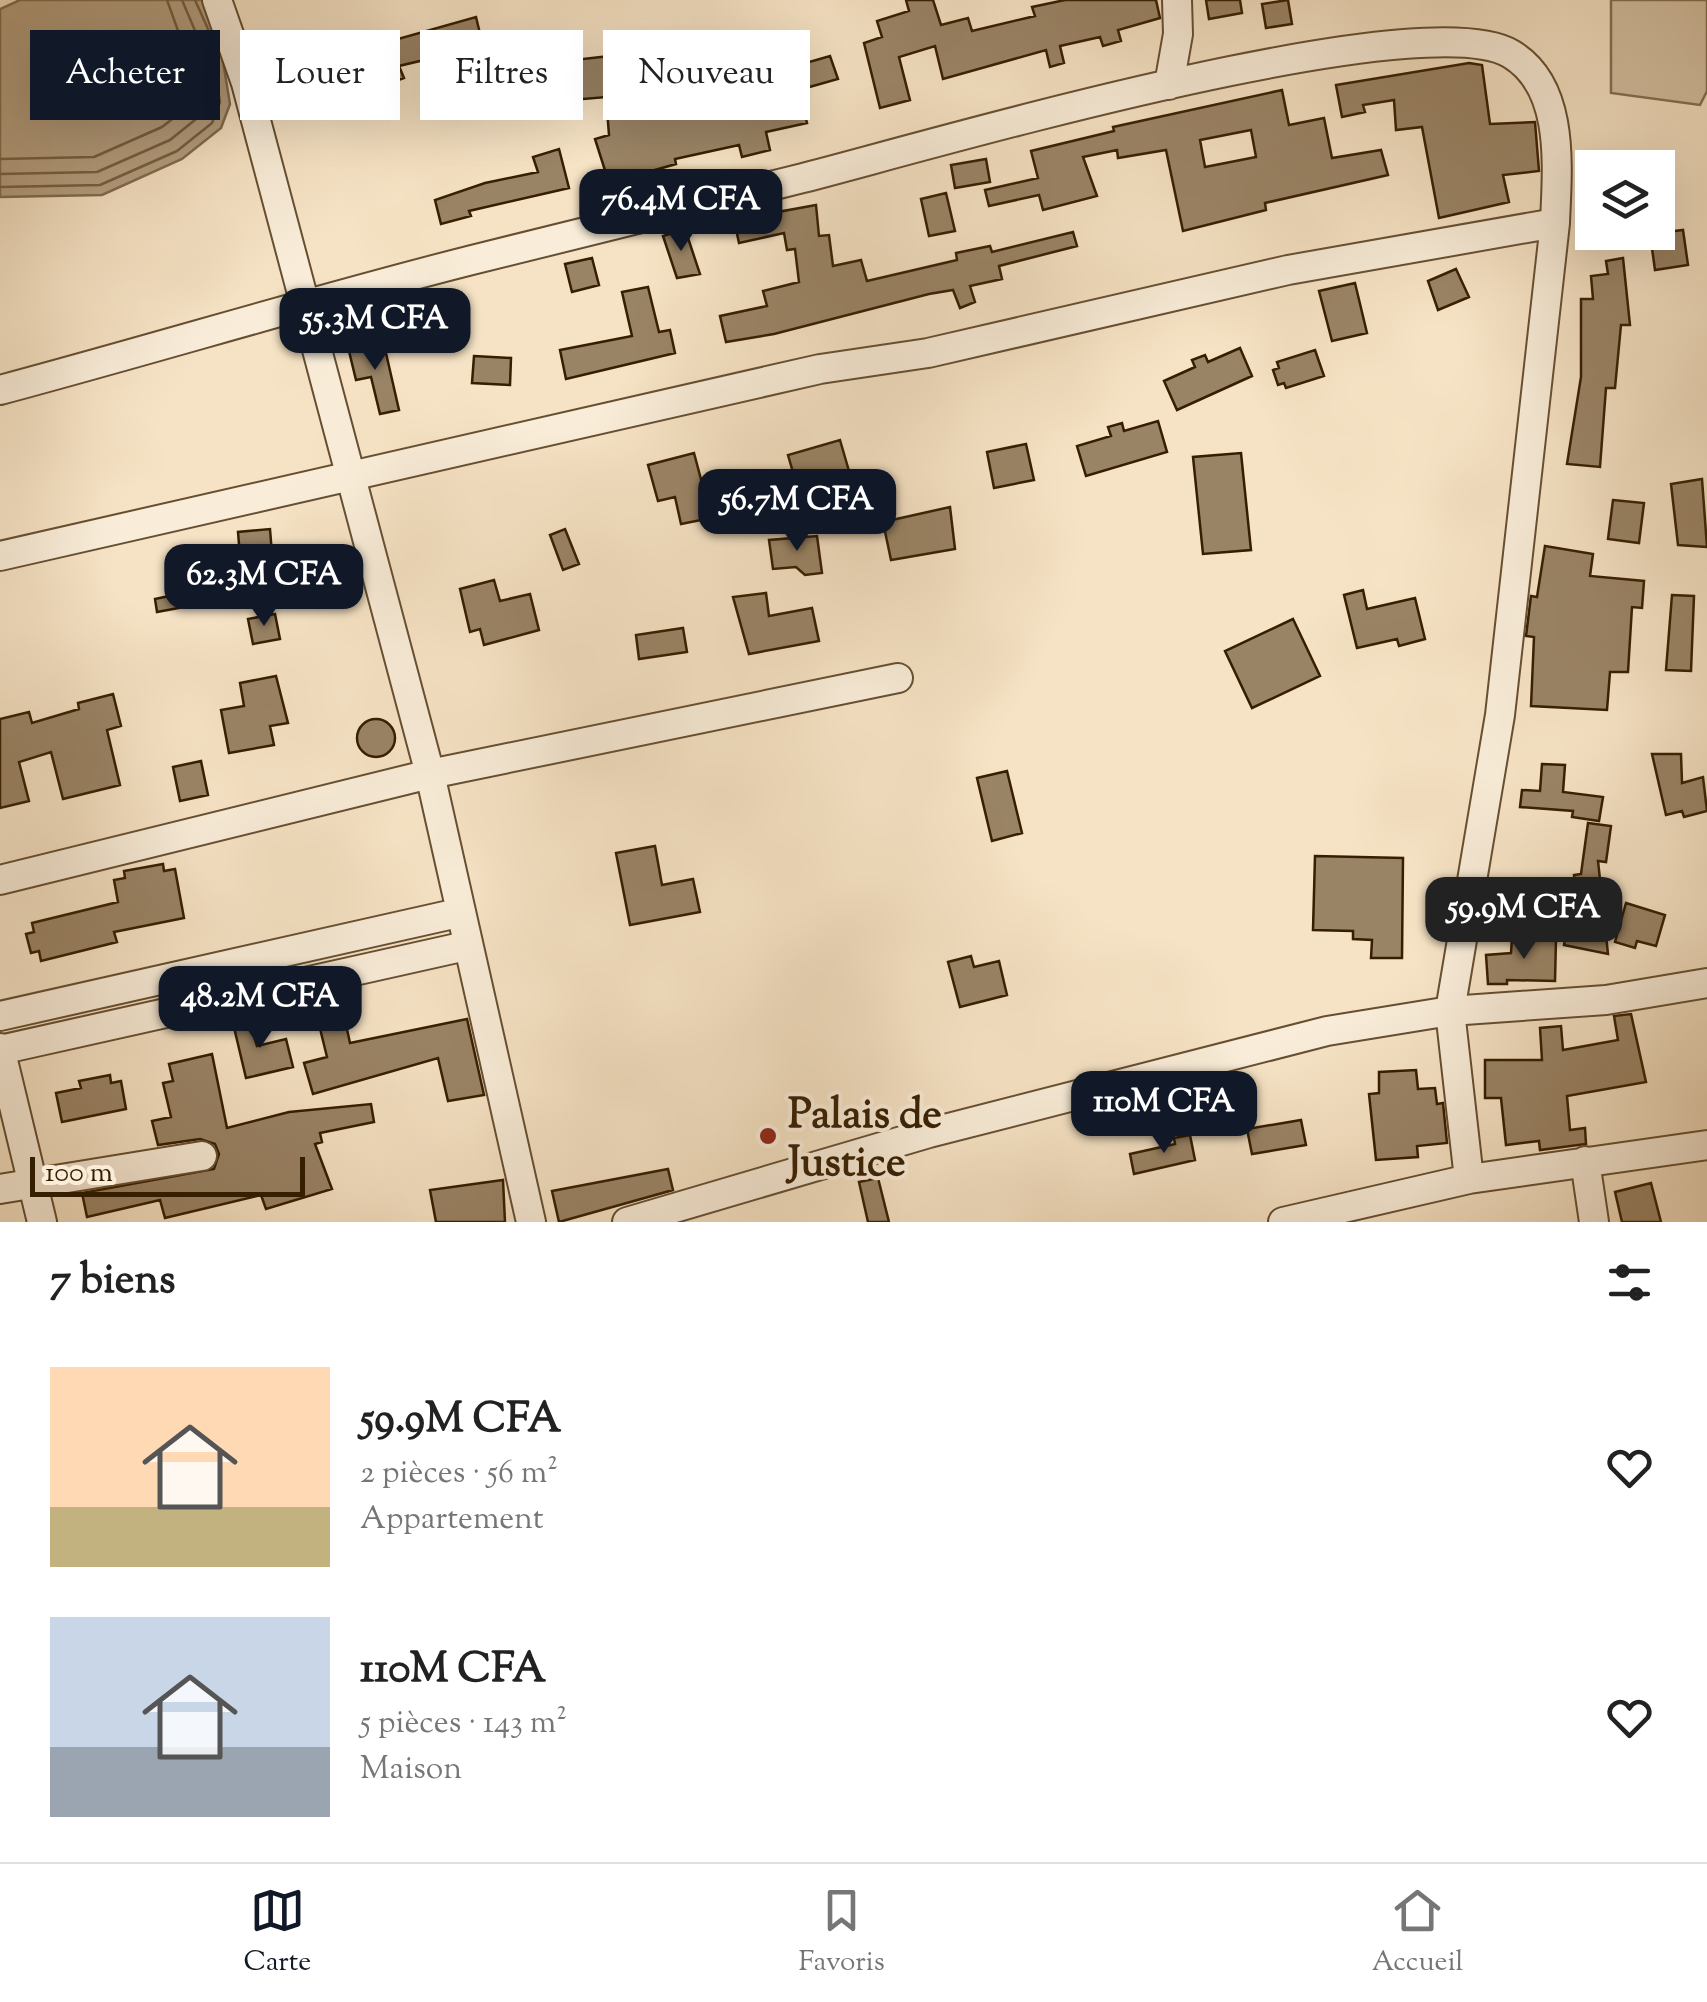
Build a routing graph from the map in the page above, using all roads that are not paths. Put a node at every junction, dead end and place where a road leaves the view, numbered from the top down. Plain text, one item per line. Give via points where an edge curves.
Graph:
1 (217, 0) edge
2 (1177, 0) edge
3 (1169, 84) junction
4 (1555, 223) junction
5 (304, 306) junction
6 (0, 390) edge
7 (350, 476) junction
8 (0, 556) edge
9 (898, 678) dead end
10 (430, 774) junction
11 (0, 880) edge
12 (458, 912) junction
13 (466, 946) junction
14 (1707, 983) edge
15 (1450, 1011) junction
16 (0, 1016) edge
17 (0, 1049) edge
18 (1707, 1145) edge
19 (202, 1156) dead end
20 (1585, 1161) junction
21 (1469, 1179) junction
22 (33, 1183) junction
23 (0, 1189) edge
24 (42, 1222) edge
25 (531, 1222) edge
26 (627, 1222) edge
27 (1283, 1222) edge
28 (1594, 1222) edge

1 - 5 street via 246,82
2 - 3 street
3 - 4 street via 1450,40 1489,45 1524,64 1546,99 1558,157
3 - 5 street
4 - 7 street via 1288,270
4 - 15 street via 1500,716
5 - 6 street
5 - 7 street
7 - 8 street
7 - 10 street
9 - 10 street
10 - 11 street
10 - 12 street
12 - 13 street
12 - 16 street
13 - 17 street
13 - 25 street
14 - 15 street via 1570,1004
15 - 21 street
15 - 26 street via 1326,1030 1158,1071
17 - 22 street
18 - 20 street
19 - 22 street
20 - 21 street
20 - 28 street
21 - 27 street
22 - 23 street
22 - 24 street

